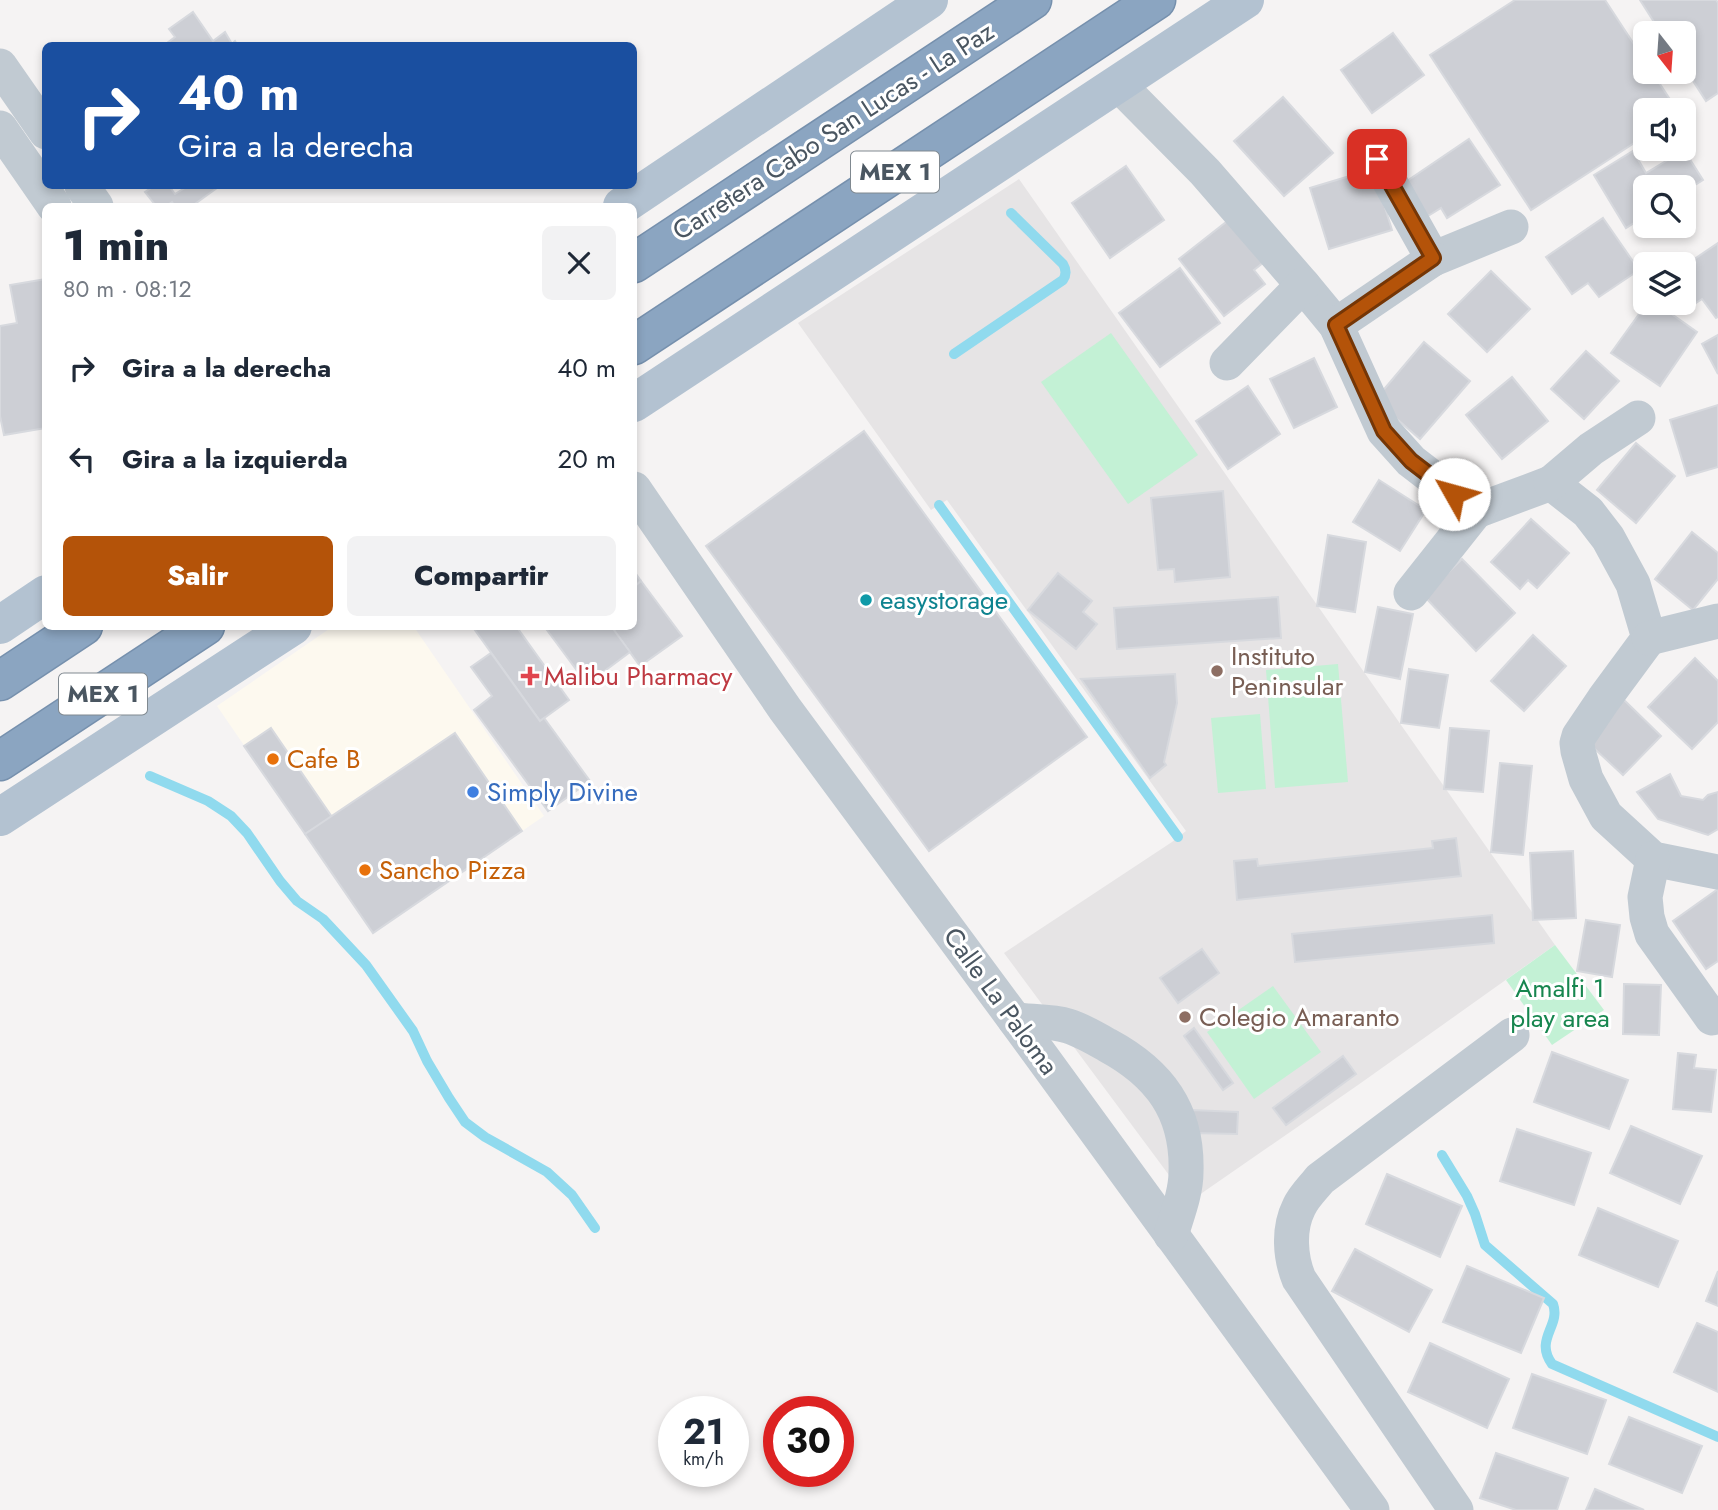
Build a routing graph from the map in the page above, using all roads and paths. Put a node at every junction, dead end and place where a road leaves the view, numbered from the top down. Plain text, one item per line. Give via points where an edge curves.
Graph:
1 (929, 0) edge
2 (1032, 0) edge
3 (1156, 0) edge
4 (1245, 0) edge
5 (0, 66) edge
6 (1118, 84) junction
7 (42, 127) edge
8 (42, 130) edge
9 (7, 139) edge
10 (1377, 159) dead end
11 (42, 189) edge
12 (626, 203) edge
13 (1511, 227) dead end
14 (1433, 258) junction
15 (637, 261) edge
16 (1303, 285) junction
17 (1336, 325) junction
18 (637, 343) edge
19 (1227, 363) dead end
20 (637, 401) edge
21 (1638, 418) dead end
22 (1551, 483) junction
23 (637, 493) edge
24 (1476, 511) junction
25 (1411, 593) dead end
26 (42, 597) edge
27 (1718, 621) edge
28 (0, 625) edge
29 (76, 630) edge
30 (199, 630) edge
31 (287, 630) edge
32 (1649, 638) junction
33 (16, 667) edge
34 (0, 681) edge
35 (0, 761) edge
36 (0, 817) edge
37 (1653, 859) junction
38 (1718, 872) edge
39 (1712, 1018) dead end
40 (1015, 1020) junction
41 (1512, 1035) dead end
42 (1171, 1235) junction
43 (1372, 1510) edge
44 (1456, 1510) edge

1 - 12 main road
2 - 15 highway, Carretera Cabo San Lucas - La Paz / MEX 1
3 - 18 highway, MEX 1
4 - 6 main road
5 - 7 street
6 - 16 street via 1205,172
6 - 20 main road
8 - 9 street
9 - 11 street
10 - 14 street
13 - 14 street
14 - 17 street
16 - 17 street
16 - 19 street
17 - 24 street via 1384,431 1411,461
21 - 22 street
22 - 24 street
22 - 32 street via 1588,512 1608,538 1633,584
23 - 40 street, Calle La Paloma via 785,709
24 - 25 street
26 - 28 main road
27 - 32 street
29 - 33 highway, MEX 1
30 - 35 highway, MEX 1
31 - 36 main road
32 - 37 street via 1577,743 1586,779 1606,816
33 - 34 highway, MEX 1
37 - 38 street
37 - 39 street via 1645,897 1652,934
40 - 42 street, Calle La Paloma
40 - 42 street via 1067,1026 1094,1038 1122,1052 1168,1095 1180,1120 1186,1174
41 - 44 street via 1320,1179 1299,1206 1293,1233 1299,1279
42 - 43 street, Calle La Paloma

